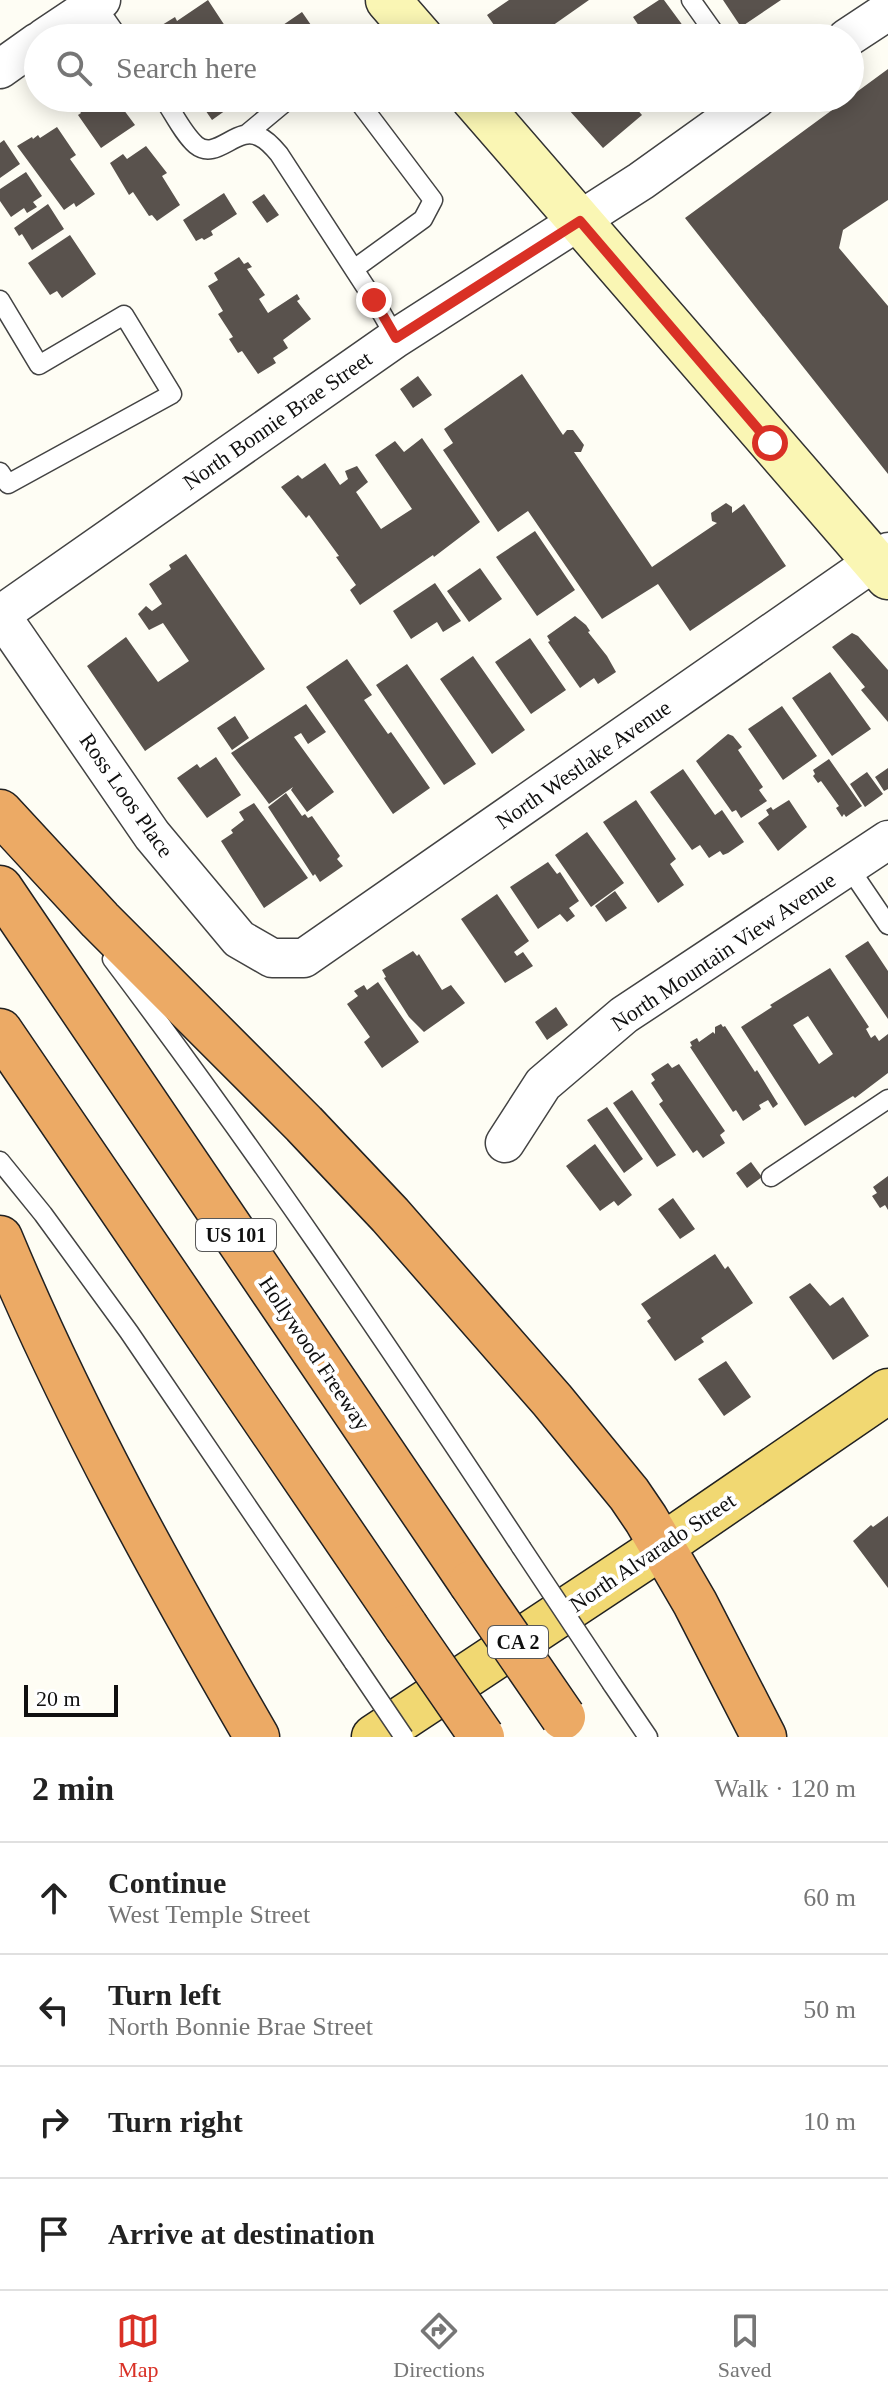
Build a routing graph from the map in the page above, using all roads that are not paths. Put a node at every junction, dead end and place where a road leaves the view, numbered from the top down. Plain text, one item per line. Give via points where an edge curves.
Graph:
1 (388, 0) edge
2 (691, 0) edge
3 (98, 2) edge
4 (888, 11) edge
5 (65, 24) edge
6 (111, 24) edge
7 (409, 24) edge
8 (708, 24) edge
9 (864, 27) edge
10 (24, 52) edge
11 (0, 69) edge
12 (173, 112) edge
13 (273, 112) edge
14 (367, 112) edge
15 (485, 112) edge
16 (737, 112) edge
17 (248, 133) junction
18 (580, 221) junction
19 (354, 269) junction
20 (0, 300) edge
21 (396, 338) junction
22 (0, 472) edge
23 (883, 563) edge
24 (0, 615) edge
25 (8, 820) edge
26 (888, 840) edge
27 (848, 866) junction
28 (0, 888) edge
29 (888, 925) edge
30 (272, 958) joint
31 (0, 1031) edge
32 (888, 1099) edge
33 (505, 1143) dead end
34 (0, 1161) edge
35 (771, 1177) dead end
36 (0, 1238) edge
37 (888, 1391) edge
38 (661, 1546) junction
39 (570, 1727) edge
40 (257, 1737) edge
41 (374, 1737) edge
42 (404, 1737) edge
43 (482, 1737) edge
44 (648, 1737) edge
45 (764, 1737) edge

1 - 7 main road
2 - 8 lane
3 - 5 street
3 - 6 lane
4 - 9 street
10 - 11 street
12 - 17 lane via 195,144 206,150
13 - 17 lane
14 - 19 lane via 433,200 423,219
15 - 18 main road
16 - 18 street, North Bonnie Brae Street
17 - 19 lane via 260,136 279,154
18 - 21 street, North Bonnie Brae Street
18 - 23 main road
19 - 21 lane
20 - 22 lane via 39,365 124,315 172,394 8,484
21 - 24 street, North Bonnie Brae Street
23 - 30 street, North Westlake Avenue via 304,958
24 - 30 street, Ross Loos Place via 152,835 239,939
25 - 38 highway via 390,1215 562,1411 629,1494
25 - 44 lane, bridge via 217,1102
26 - 27 street, North Mountain View Avenue
27 - 29 lane
27 - 33 street, North Mountain View Avenue via 624,1015 543,1084
28 - 39 highway, Hollywood Freeway / US 101, bridge
31 - 43 highway, bridge
32 - 35 lane
34 - 42 lane, bridge via 129,1332
36 - 40 highway via 96,1446
37 - 38 main road, North Alvarado Street
38 - 41 main road, North Alvarado Street / CA 2
38 - 45 highway

